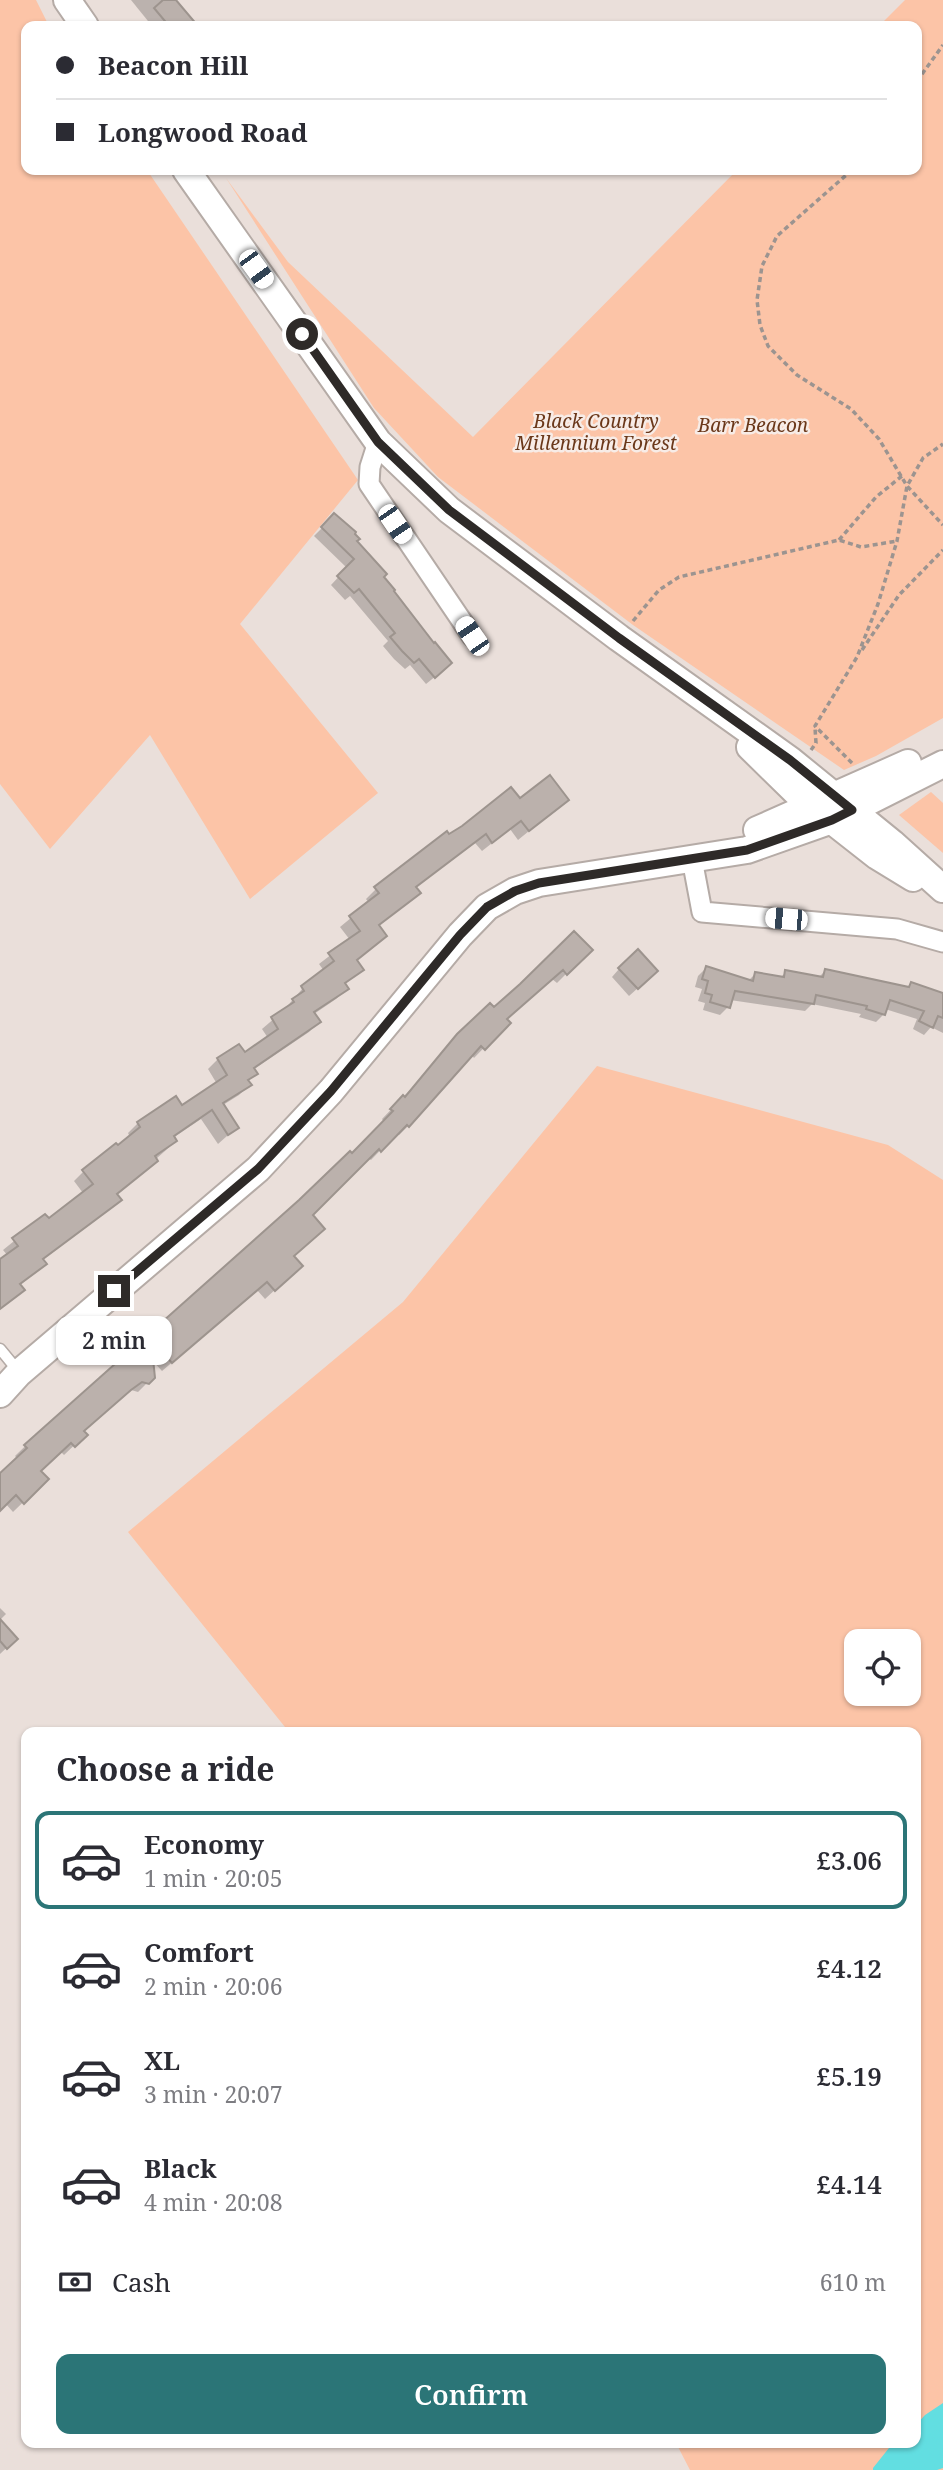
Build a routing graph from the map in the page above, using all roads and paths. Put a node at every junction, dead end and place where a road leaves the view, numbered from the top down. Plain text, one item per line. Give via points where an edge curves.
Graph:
1 (67, 0) edge
2 (82, 21) edge
3 (943, 45) edge
4 (922, 74) edge
5 (190, 175) edge
6 (846, 175) edge
7 (378, 442) junction
8 (943, 444) edge
9 (902, 476) junction
10 (907, 486) junction
11 (943, 525) edge
12 (839, 540) junction
13 (897, 541) junction
14 (943, 550) edge
15 (472, 636) dead end
16 (619, 638) junction
17 (857, 657) junction
18 (815, 726) junction
19 (943, 746) edge
20 (808, 754) dead end
21 (853, 764) dead end
22 (943, 764) edge
23 (833, 808) junction
24 (692, 859) junction
25 (943, 889) edge
26 (943, 896) edge
27 (943, 942) edge
28 (0, 1349) edge
29 (19, 1373) junction
30 (0, 1394) edge

1 - 2 main road
3 - 4 path
5 - 7 main road
6 - 9 path via 777,236 762,266 757,300 760,325 768,346 797,375 851,410 879,439
7 - 15 street via 369,484
7 - 16 main road via 449,510
8 - 10 path via 923,458
9 - 10 path
9 - 12 path via 876,497
10 - 11 path
10 - 13 path
12 - 13 path via 861,547
12 - 16 path via 679,577 659,590
13 - 17 path
14 - 17 path via 899,595
16 - 23 main road via 790,760
17 - 18 path
18 - 20 path via 816,743
18 - 21 path
19 - 23 main road
22 - 23 main road
23 - 24 main road via 747,850
23 - 25 main road via 892,843
23 - 26 main road via 877,856
24 - 27 street via 702,912 897,929
24 - 29 main road via 539,883 487,907 331,1091 258,1169
28 - 29 lane
29 - 30 main road

